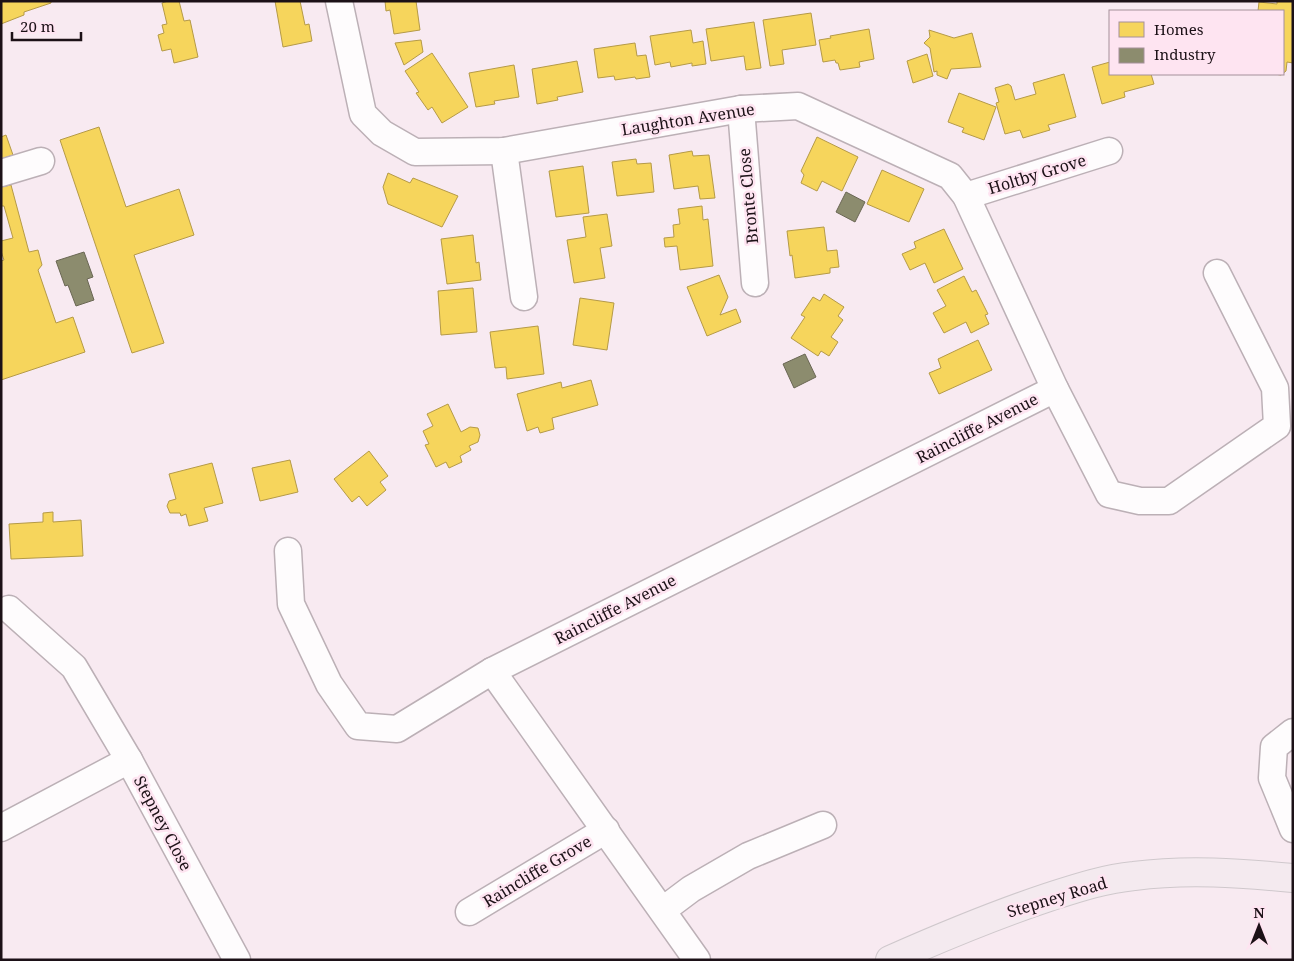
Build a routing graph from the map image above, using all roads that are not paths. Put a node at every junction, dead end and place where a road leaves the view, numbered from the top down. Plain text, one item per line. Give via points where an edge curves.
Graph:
1 (339, 1) edge
2 (741, 108) junction
3 (504, 151) junction
4 (1109, 152) dead end
5 (41, 161) dead end
6 (1, 174) edge
7 (966, 196) junction
8 (1217, 273) dead end
9 (755, 283) dead end
10 (524, 297) dead end
11 (1055, 389) junction
12 (288, 551) dead end
13 (9, 609) dead end
14 (492, 670) junction
15 (1293, 732) edge
16 (129, 760) junction
17 (824, 825) dead end
18 (1, 828) edge
19 (1293, 829) edge
20 (606, 830) junction
21 (1293, 878) edge
22 (663, 910) junction
23 (469, 912) dead end
24 (237, 960) edge
25 (697, 960) edge
26 (890, 960) edge

1 - 3 street, Laughton Avenue via 363,114 382,133 415,152
2 - 3 street, Laughton Avenue
2 - 7 street, Laughton Avenue via 798,106 950,176
2 - 9 street, Bronte Close
3 - 10 street
4 - 7 street, Holtby Grove
5 - 6 street
7 - 11 street, Laughton Avenue
8 - 11 street, Laughton Avenue via 1275,388 1278,426 1169,501 1140,501 1109,494
11 - 14 street, Raincliffe Avenue
12 - 14 street, Raincliffe Avenue via 291,604 329,684 358,726 396,729
13 - 16 street via 74,667
14 - 20 street
15 - 19 street via 1274,747 1272,778
16 - 18 street, Stepney Close
16 - 24 street, Stepney Close
17 - 22 street via 748,856
20 - 22 street
20 - 23 street, Raincliffe Grove
21 - 26 highway, Stepney Road via 1222,872 1171,872 1093,883 1032,902
22 - 25 street

